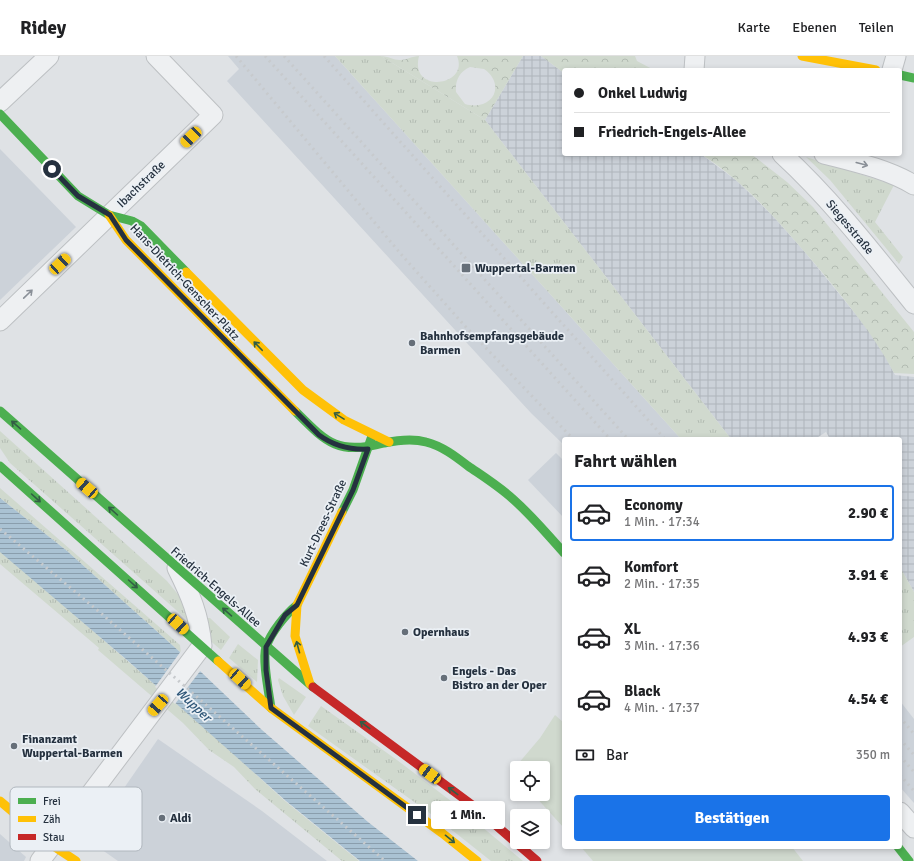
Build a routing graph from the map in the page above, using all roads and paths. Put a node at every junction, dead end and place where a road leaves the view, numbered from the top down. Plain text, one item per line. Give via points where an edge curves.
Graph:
1 (49, 56) edge
2 (156, 56) edge
3 (695, 56) edge
4 (802, 56) edge
5 (896, 56) edge
6 (694, 68) edge
7 (865, 68) edge
8 (893, 68) edge
9 (902, 75) edge
10 (914, 78) edge
11 (0, 102) edge
12 (0, 114) edge
13 (784, 156) edge
14 (831, 156) edge
15 (914, 185) edge
16 (110, 215) junction
17 (914, 304) edge
18 (0, 321) edge
19 (0, 411) edge
20 (372, 436) junction
21 (389, 442) junction
22 (368, 449) junction
23 (0, 466) edge
24 (562, 551) edge
25 (177, 568) junction
26 (297, 605) junction
27 (266, 647) junction
28 (199, 652) junction
29 (310, 684) junction
30 (271, 708) junction
31 (96, 787) edge
32 (0, 801) edge
33 (10, 809) edge
34 (902, 814) edge
35 (914, 828) edge
36 (48, 851) edge
37 (61, 851) edge
38 (40, 861) edge
39 (76, 861) edge
40 (477, 861) edge
41 (537, 861) edge

1 - 11 street
2 - 16 street, Ibachstraße via 213,115
3 - 6 street
4 - 7 main road
5 - 8 street
9 - 10 main road
12 - 16 main road via 78,196
13 - 17 street, Siegesstraße via 809,179 848,223
14 -> 15 street via 867,166
18 -> 16 street, Ibachstraße
20 -> 16 main road, Hans-Dietrich-Genscher-Platz via 324,407 303,390 141,226
16 - 22 main road, Hans-Dietrich-Genscher-Platz via 126,240 319,435 328,442 346,448
25 -> 19 main road, Friedrich-Engels-Allee
20 - 21 main road, Hans-Dietrich-Genscher-Platz
20 - 22 main road
21 - 22 main road, Hans-Dietrich-Genscher-Platz
21 - 24 main road via 411,439 424,441 457,458 514,500
22 - 26 main road, Kurt-Drees-Straße via 353,490
23 -> 28 main road
27 -> 25 main road, Friedrich-Engels-Allee
25 - 28 street via 199,621
26 - 27 main road, Kurt-Drees-Straße via 285,615
29 -> 26 main road, Kurt-Drees-Straße via 295,636
27 - 29 main road, Friedrich-Engels-Allee
27 - 30 main road
28 - 30 main road
28 - 31 street
41 -> 29 main road, Friedrich-Engels-Allee via 475,807
30 -> 40 main road
32 - 33 main road
34 - 35 street
36 - 38 street
37 - 39 main road

